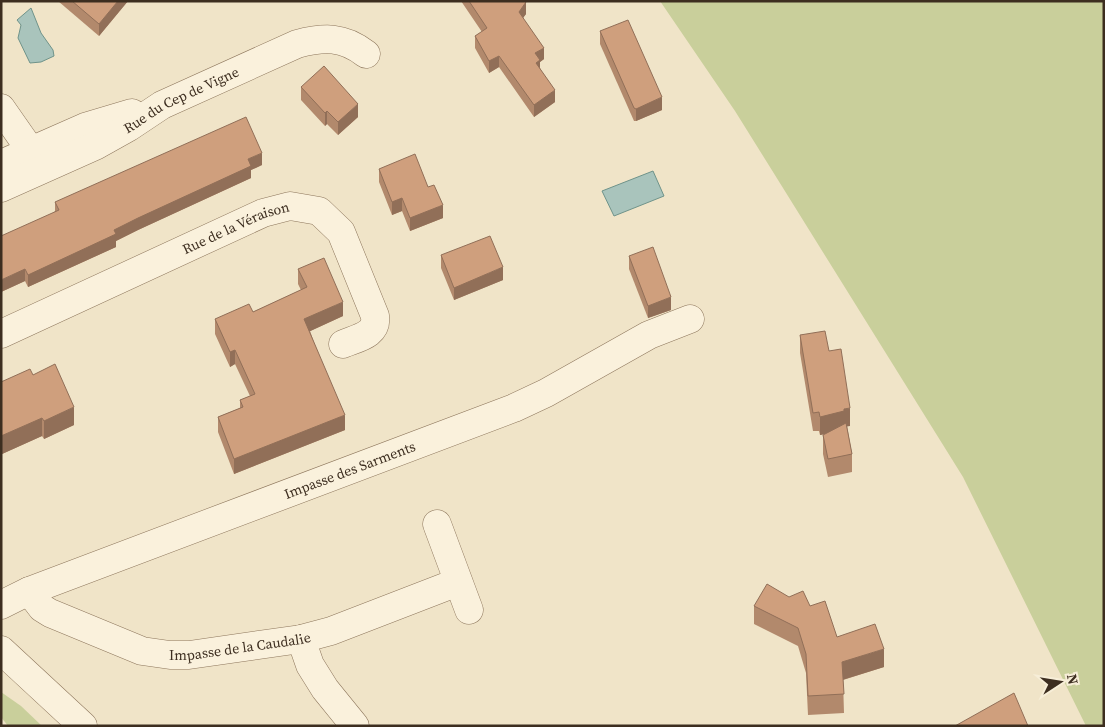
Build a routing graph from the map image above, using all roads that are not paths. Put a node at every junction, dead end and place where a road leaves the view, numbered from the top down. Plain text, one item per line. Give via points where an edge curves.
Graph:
1 (366, 54) dead end
2 (162, 105) junction
3 (1, 108) edge
4 (31, 151) junction
5 (1, 164) edge
6 (1, 188) edge
7 (690, 319) dead end
8 (1, 334) edge
9 (343, 344) dead end
10 (436, 524) dead end
11 (458, 582) junction
12 (29, 591) junction
13 (1, 605) edge
14 (469, 610) dead end
15 (301, 639) junction
16 (1, 650) edge
17 (82, 726) edge
18 (355, 726) edge

1 - 2 street, Rue du Cep de Vigne via 354,45 330,39 297,44
2 - 4 street via 85,127
2 - 6 street, Rue du Cep de Vigne via 95,146
3 - 4 street
4 - 5 street
7 - 12 street, Impasse des Sarments via 649,335 514,408
8 - 9 street, Rue de la Véraison via 263,213 290,206 319,211 342,232 375,316 376,323 371,332
10 - 11 street
11 - 14 street
11 - 15 street, Impasse de la Caudalie
12 - 13 street, Impasse des Sarments
12 - 15 street, Impasse de la Caudalie via 50,613 142,651 189,655
15 - 18 street via 310,665
16 - 17 street

